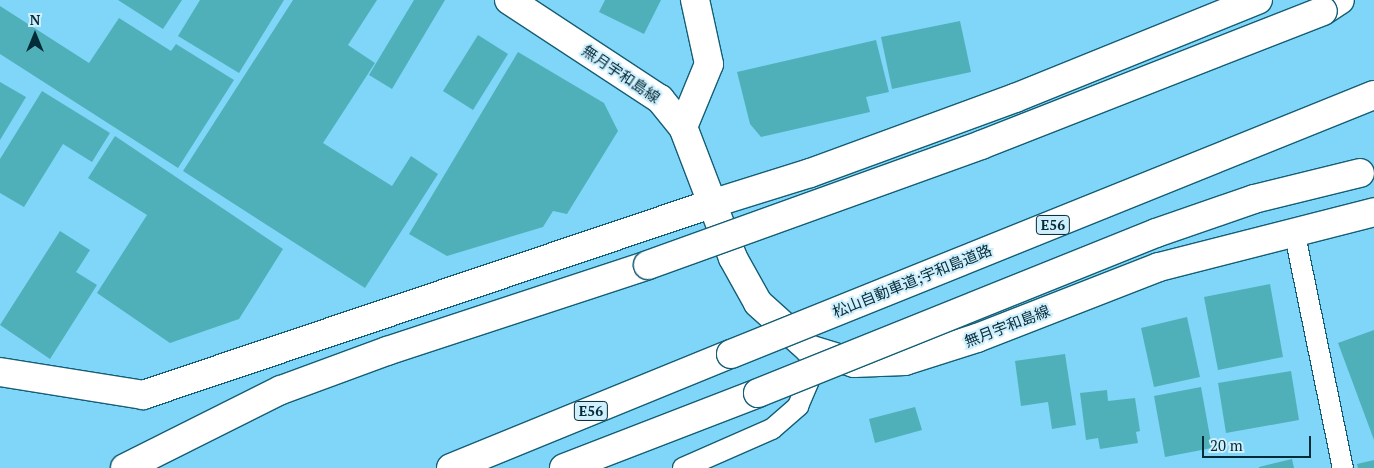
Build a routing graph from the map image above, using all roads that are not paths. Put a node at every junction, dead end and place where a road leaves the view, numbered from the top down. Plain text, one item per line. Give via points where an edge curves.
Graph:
1 (509, 0) edge
2 (695, 0) edge
3 (1258, 0) edge
4 (1331, 5) edge
5 (1374, 95) edge
6 (683, 127) junction
7 (1367, 173) edge
8 (714, 203) junction
9 (1374, 212) edge
10 (1295, 235) junction
11 (821, 353) junction
12 (0, 372) edge
13 (125, 468) edge
14 (451, 468) edge
15 (564, 468) edge
16 (683, 468) edge
17 (1343, 468) edge

1 - 6 main road, 無月宇和島線 via 660,99
2 - 6 main road via 708,64
3 - 8 main road via 1006,101 810,173
4 - 13 main road, bridge via 981,146 648,265 387,350 281,390
5 - 14 main road, 松山自動車道;宇和島道路 / E56, bridge
6 - 8 main road, 無月宇和島線
7 - 15 main road, bridge via 1254,198 1156,233
8 - 11 main road, 無月宇和島線 via 733,258 758,304 809,349
8 - 12 main road via 143,395
9 - 10 main road, 無月宇和島線
10 - 11 main road, 無月宇和島線 via 1159,267 977,338 905,361 854,363
10 - 17 lane
11 - 16 lane via 798,406 772,429

